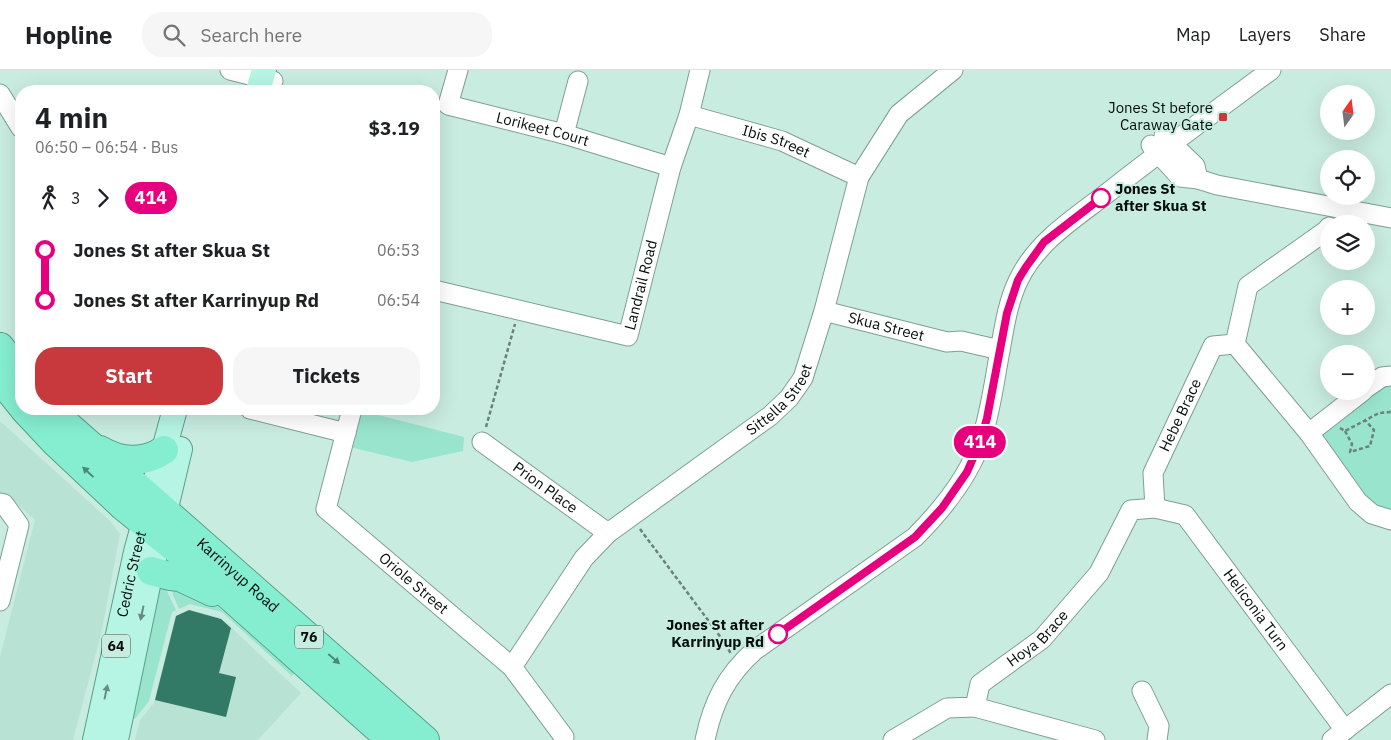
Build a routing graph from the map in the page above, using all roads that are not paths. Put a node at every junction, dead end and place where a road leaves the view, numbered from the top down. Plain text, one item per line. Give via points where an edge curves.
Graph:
1 (230, 70) edge
2 (458, 70) edge
3 (700, 70) edge
4 (953, 70) edge
5 (1253, 70) edge
6 (1270, 70) edge
7 (267, 80) edge
8 (578, 81) dead end
9 (0, 94) edge
10 (689, 115) junction
11 (15, 118) edge
12 (564, 134) junction
13 (1161, 144) junction
14 (671, 167) junction
15 (860, 178) junction
16 (1320, 216) edge
17 (1391, 218) edge
18 (1375, 219) edge
19 (1320, 235) edge
20 (440, 291) edge
21 (824, 311) junction
22 (1235, 344) junction
23 (0, 347) edge
24 (993, 353) junction
25 (15, 366) edge
26 (1391, 376) edge
27 (0, 379) edge
28 (1375, 381) edge
29 (15, 398) edge
30 (1351, 400) edge
31 (30, 415) edge
32 (57, 415) edge
33 (173, 415) edge
34 (188, 415) edge
35 (274, 415) edge
36 (350, 415) edge
37 (346, 433) junction
38 (1308, 433) junction
39 (84, 440) junction
40 (482, 442) road end
41 (164, 450) junction
42 (0, 503) edge
43 (1155, 508) junction
44 (155, 518) junction
45 (1391, 520) edge
46 (608, 533) junction
47 (151, 571) junction
48 (0, 601) edge
49 (250, 615) junction
50 (512, 667) junction
51 (1142, 691) dead end
52 (1391, 694) edge
53 (974, 707) junction
54 (113, 726) edge
55 (564, 737) dead end
56 (1337, 737) edge
57 (95, 740) edge
58 (391, 740) edge
59 (425, 740) edge
60 (695, 740) edge
61 (705, 740) edge
62 (893, 740) edge
63 (1095, 740) edge
64 (1157, 740) edge

1 - 7 street
2 - 12 street, Lorikeet Court via 448,105
3 - 10 street, Landrail Road
4 - 15 street, Sittella Street via 899,114
5 - 13 street
6 - 13 street
8 - 12 street
9 - 11 street
10 - 14 street, Landrail Road
10 - 15 street, Ibis Street via 782,141
12 - 14 street, Lorikeet Court
13 - 16 street via 1180,177 1198,179
13 - 24 street via 1057,217 1026,249 1001,297
14 - 20 street, Landrail Road via 628,336
15 - 21 street, Sittella Street
17 - 18 street
19 - 22 street via 1248,286
21 - 24 street, Skua Street via 947,342 958,350
21 - 46 street, Sittella Street via 803,378 790,398 770,416
22 - 38 street
22 - 43 street, Hebe Brace via 1213,346 1153,473
23 - 25 highway
24 - 60 street via 967,442 950,476 926,508 899,534 761,633 733,657 706,700
24 - 61 street via 987,418 981,440 967,472 942,508 915,537 746,658 719,694
26 - 28 street via 1382,376
27 - 29 highway
30 - 38 street
44 -> 31 highway, Karrinyup Road / 76 via 54,441
32 - 39 highway, Karrinyup Road / 76
33 - 41 main road, Cedric Street / 64
34 - 44 main road, Cedric Street / 64
35 - 37 street
36 - 37 street, Oriole Street
37 - 50 street, Oriole Street via 326,509
38 - 45 street via 1358,502 1372,514
39 - 41 highway via 106,454 125,460 143,460
39 - 44 highway, Karrinyup Road / 76
40 - 46 street, Prion Place
41 - 44 main road, Cedric Street / 64
42 - 48 street via 19,526
43 - 53 street, Hoya Brace via 1131,510 1099,573 1042,639 980,684
43 - 56 street, Heliconia Turn via 1185,515
44 - 47 main road, Cedric Street / 64
44 - 49 highway, Karrinyup Road / 76
54 -> 44 main road, Cedric Street / 64 via 136,552
44 -> 59 highway, Karrinyup Road / 76
46 - 50 street, Sittella Street via 584,558
47 - 49 highway via 191,581
47 -> 54 main road, Cedric Street / 64
49 - 58 highway, Karrinyup Road / 76
50 - 55 street, Oriole Street
51 - 64 street via 1159,726
52 - 56 street
53 - 62 street via 947,708
53 - 63 street
54 - 57 main road, Cedric Street / 64

